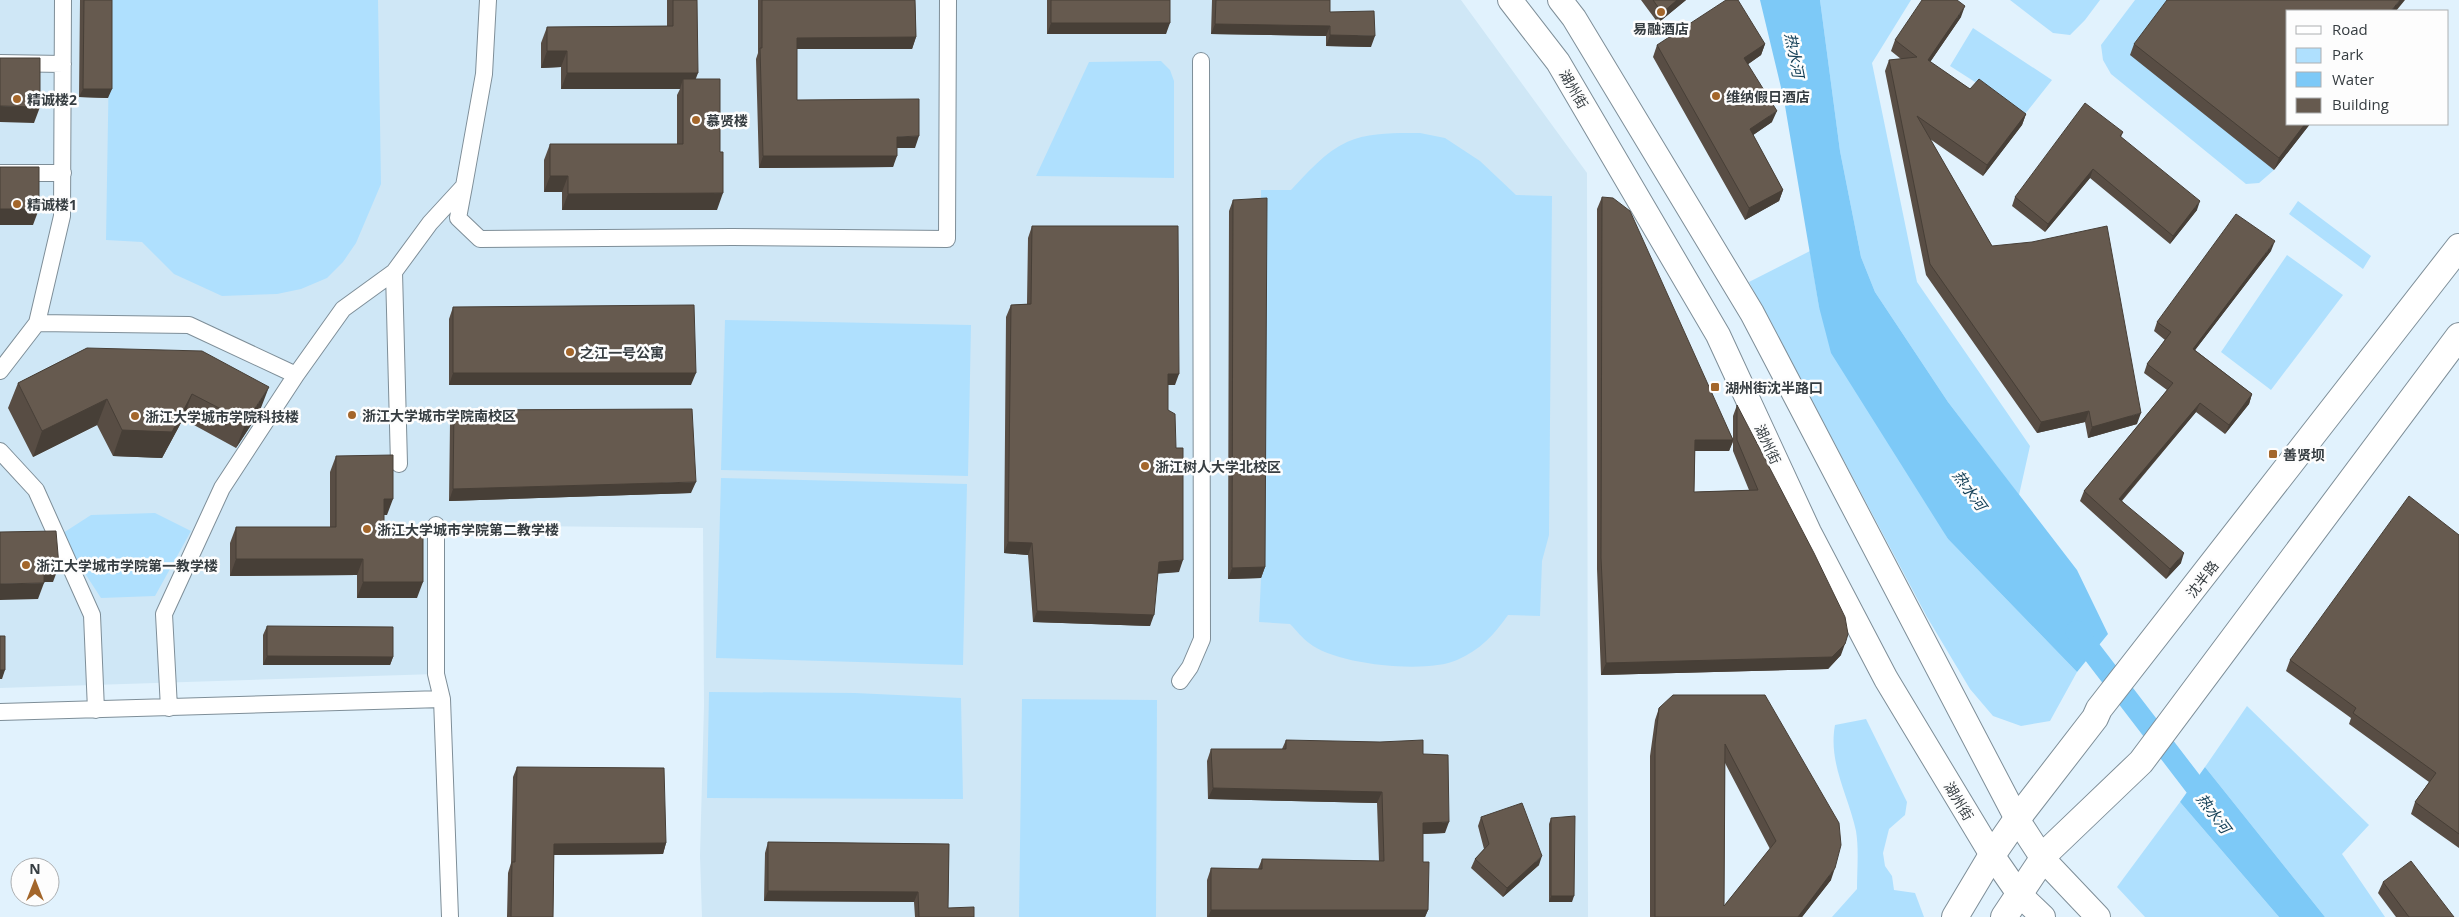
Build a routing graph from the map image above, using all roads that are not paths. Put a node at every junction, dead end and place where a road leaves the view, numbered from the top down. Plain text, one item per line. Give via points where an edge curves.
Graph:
1 (63, 0) edge
2 (488, 0) edge
3 (948, 0) edge
4 (1510, 0) edge
5 (1560, 0) edge
6 (1201, 61) dead end
7 (0, 64) edge
8 (63, 64) junction
9 (0, 173) edge
10 (63, 173) junction
11 (464, 186) junction
12 (2459, 247) edge
13 (394, 272) junction
14 (37, 323) junction
15 (2459, 336) edge
16 (0, 371) edge
17 (296, 375) junction
18 (0, 451) edge
19 (399, 464) dead end
20 (436, 525) dead end
21 (1180, 681) dead end
22 (442, 699) junction
23 (170, 708) junction
24 (96, 710) junction
25 (0, 712) edge
26 (2017, 819) junction
27 (1992, 855) junction
28 (2043, 859) junction
29 (2019, 894) junction
30 (450, 917) edge
31 (1955, 917) edge
32 (2004, 917) edge
33 (2043, 917) edge
34 (2098, 917) edge

1 - 8 street
2 - 11 street via 484,74
3 - 11 street via 947,239 480,239 458,218
4 - 27 main road, 湖州街 via 1558,62 1718,335 1809,532 1886,679
5 - 26 main road via 1574,18 1752,313
6 - 21 street via 1202,639
7 - 8 street
8 - 10 street
9 - 10 street
10 - 14 street via 62,216
11 - 13 street via 430,223
12 - 26 main road, 沈半路
13 - 17 street via 343,309
13 - 19 street
14 - 16 street
14 - 17 street via 189,325
15 - 28 main road via 2141,762
17 - 23 street via 222,488 164,614
18 - 24 street via 36,490 92,615
20 - 22 street via 436,674
22 - 23 street
22 - 30 street
23 - 24 street
24 - 25 street
26 - 27 main road, 沈半路
26 - 28 main road
27 - 29 main road, 湖州街
27 - 31 main road, 沈半路
28 - 29 main road
28 - 34 main road
29 - 32 main road
29 - 33 main road, 湖州街

